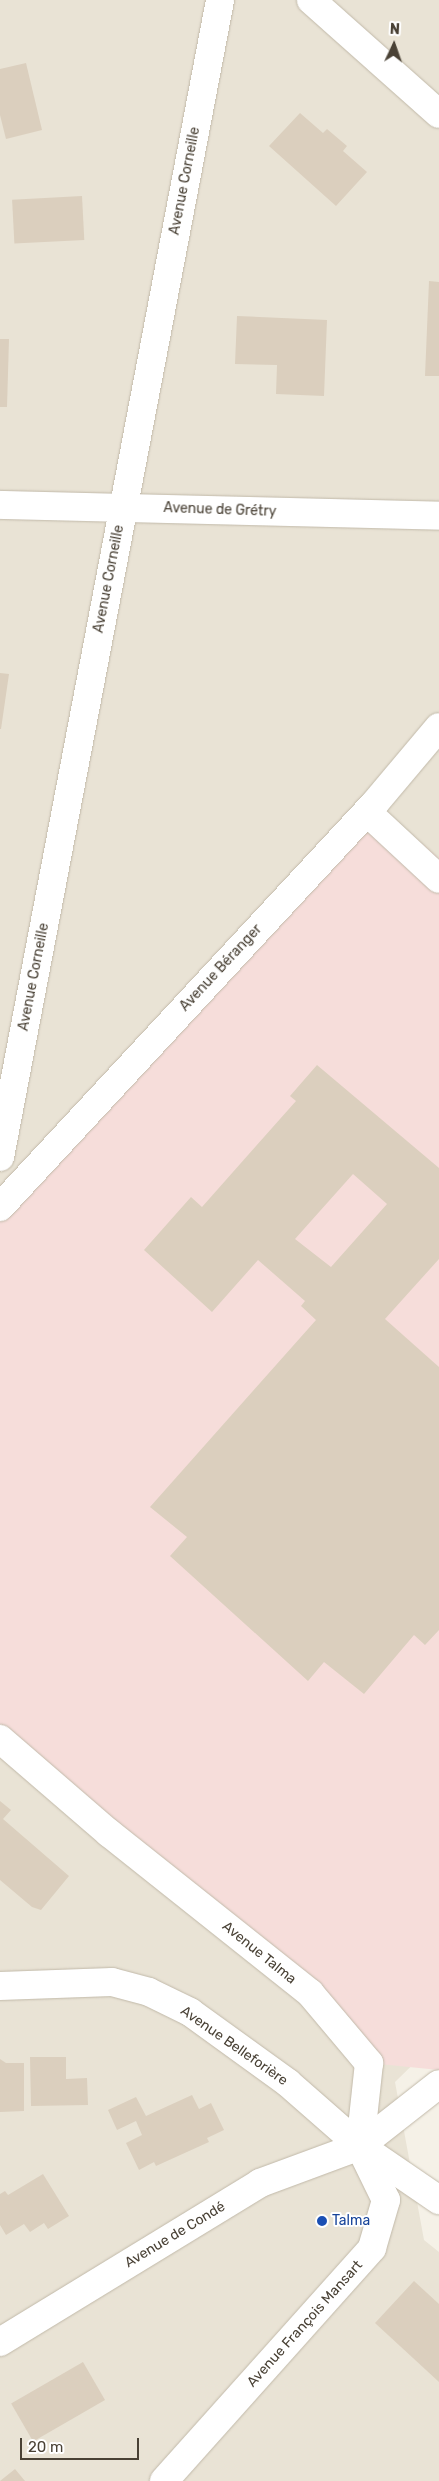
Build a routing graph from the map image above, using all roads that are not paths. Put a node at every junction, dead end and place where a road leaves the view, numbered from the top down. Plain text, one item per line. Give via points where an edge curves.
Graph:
1 (220, 0) edge
2 (312, 0) edge
3 (439, 114) edge
4 (0, 505) edge
5 (123, 507) junction
6 (439, 516) edge
7 (439, 727) edge
8 (367, 812) junction
9 (439, 879) edge
10 (0, 1158) edge
11 (0, 1207) edge
12 (0, 1739) edge
13 (0, 1986) edge
14 (439, 2084) edge
15 (360, 2146) junction
16 (439, 2200) edge
17 (0, 2342) edge
18 (164, 2481) edge

1 - 5 street, Avenue Corneille
2 - 3 street
4 - 5 street, Avenue de Grétry
5 - 6 street, Avenue de Grétry
5 - 10 street, Avenue Corneille
7 - 8 street, Avenue Béranger
8 - 9 street
8 - 11 street, Avenue Béranger
12 - 15 street, Avenue Talma via 108,1833 310,1993 369,2063
13 - 15 street, Avenue Belleforière via 112,1982 148,1992 190,2012 288,2083
14 - 15 street, Avenue de Condé
15 - 16 street
15 - 17 street, Avenue de Condé via 260,2183
15 - 18 street, Avenue François Mansart via 386,2200 372,2248

